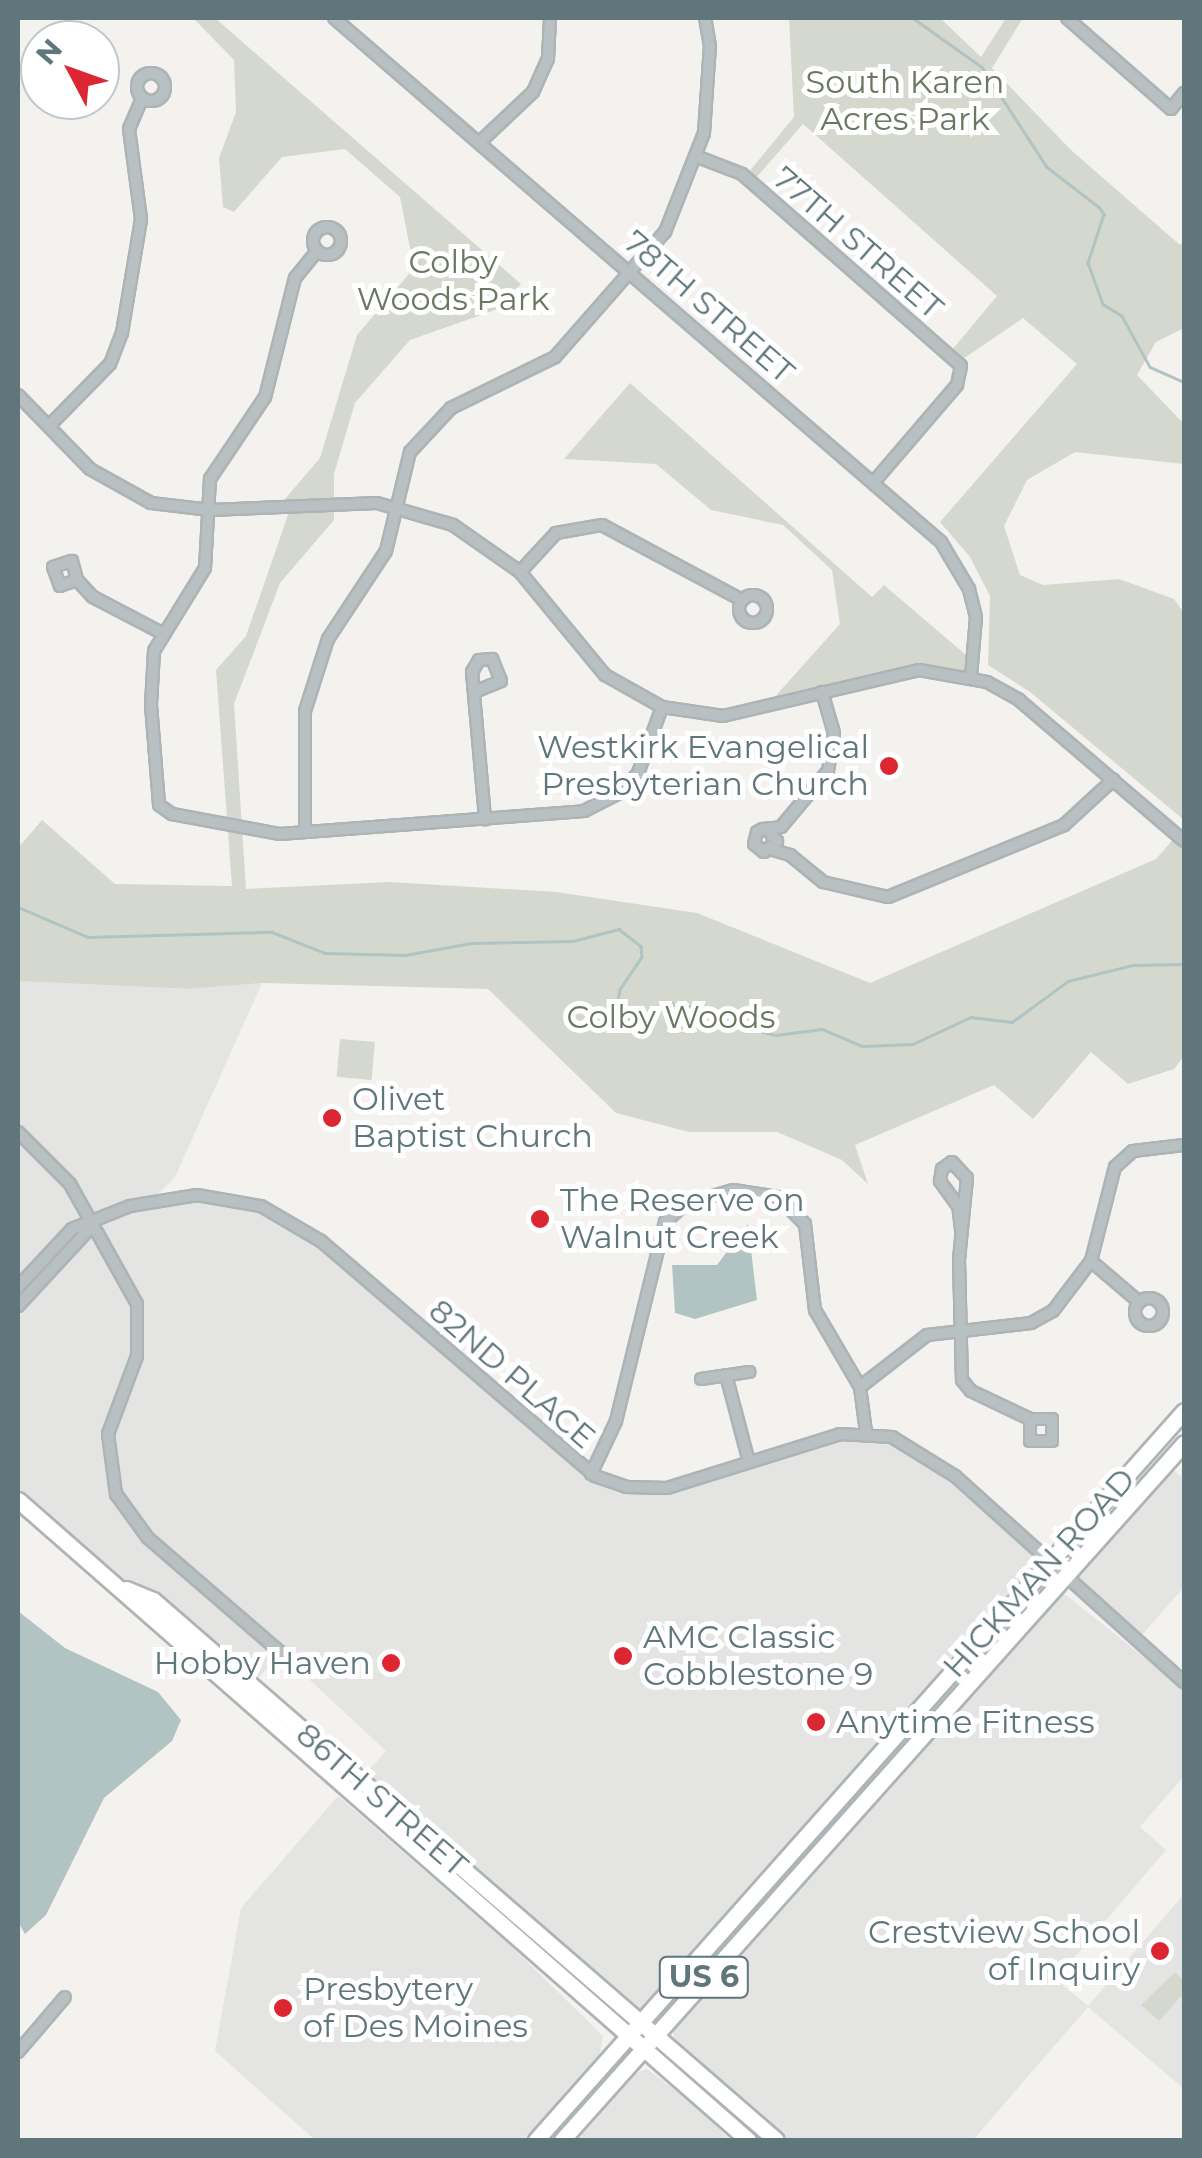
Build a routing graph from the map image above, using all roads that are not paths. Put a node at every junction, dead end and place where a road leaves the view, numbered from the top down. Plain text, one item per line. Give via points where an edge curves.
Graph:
1 (334, 18) edge
2 (550, 18) edge
3 (705, 18) edge
4 (1067, 18) edge
5 (1184, 93) edge
6 (142, 98) dead end
7 (480, 142) junction
8 (698, 157) junction
9 (317, 251) dead end
10 (632, 273) junction
11 (18, 395) edge
12 (51, 424) junction
13 (874, 482) junction
14 (394, 506) junction
15 (211, 510) junction
16 (520, 572) junction
17 (77, 580) dead end
18 (742, 600) dead end
19 (162, 633) junction
20 (970, 676) junction
21 (474, 692) dead end
22 (822, 692) junction
23 (662, 707) junction
24 (1113, 780) junction
25 (485, 819) junction
26 (768, 829) junction
27 (305, 832) junction
28 (1184, 840) edge
29 (773, 850) junction
30 (18, 1132) edge
31 (1184, 1133) edge
32 (1184, 1145) edge
33 (1164, 1146) junction
34 (94, 1223) junction
35 (961, 1230) junction
36 (1091, 1261) junction
37 (18, 1287) edge
38 (1138, 1301) dead end
39 (18, 1306) edge
40 (962, 1328) junction
41 (749, 1372) dead end
42 (726, 1375) junction
43 (701, 1378) dead end
44 (860, 1387) junction
45 (1184, 1411) edge
46 (1030, 1420) dead end
47 (866, 1432) junction
48 (1184, 1443) edge
49 (749, 1462) junction
50 (591, 1474) junction
51 (18, 1500) edge
52 (1048, 1564) junction
53 (1062, 1578) junction
54 (122, 1588) junction
55 (280, 1652) dead end
56 (1184, 1682) edge
57 (65, 1997) dead end
58 (637, 2020) junction
59 (624, 2035) junction
60 (651, 2036) junction
61 (639, 2049) junction
62 (18, 2052) edge
63 (536, 2140) edge
64 (562, 2140) edge
65 (748, 2140) edge
66 (776, 2140) edge

1 - 7 street, 78TH STREET
2 - 7 street via 548,58 533,92
3 - 8 street via 708,105
4 - 5 street via 1171,108
6 - 12 street via 129,129 141,219 119,344 92,386
7 - 10 street, 78TH STREET
8 - 10 street via 679,206
8 - 13 street, 77TH STREET via 742,174 962,372
9 - 15 street via 295,278 264,397 210,479
10 - 13 street, 78TH STREET
10 - 14 street via 555,357 441,414 410,452
11 - 12 street
12 - 15 street via 77,457 119,491 170,508
13 - 20 street, 78TH STREET via 958,564 976,616
14 - 15 street
14 - 16 street via 453,525
14 - 27 street via 386,551 328,639 305,711
15 - 19 street via 206,568
16 - 18 street via 556,534 602,524
16 - 23 street via 606,675
17 - 19 street via 93,597
19 - 27 street via 151,670 159,805 224,826
20 - 22 street via 919,670
20 - 24 street via 1020,700
21 - 25 street
22 - 23 street via 723,716
22 - 26 street via 834,756 797,813
23 - 25 street via 638,773 603,804 564,814
24 - 28 street
24 - 29 street via 1064,825 888,897 823,882
25 - 27 street
26 - 29 street via 777,838
26 - 29 street via 757,832 754,844
30 - 34 street via 59,1168
31 - 33 street
32 - 33 street
33 - 36 street via 1133,1150 1115,1167
34 - 37 street via 72,1229
34 - 39 street
34 - 50 street, 82ND PLACE via 152,1200 218,1196 272,1211 321,1241
34 - 55 street via 137,1304 136,1356 109,1427 108,1462 124,1511
35 - 35 street via 966,1172 952,1162 942,1168 940,1181 958,1206
35 - 40 street
36 - 38 street
36 - 40 street via 1070,1297 1032,1323
40 - 44 street via 914,1342
40 - 46 street via 966,1387
41 - 42 street
42 - 43 street
42 - 49 street
44 - 47 street
44 - 50 street via 815,1310 804,1224 778,1197 733,1190 671,1214 610,1437
45 - 52 main road, HICKMAN ROAD / US 6
47 - 49 street, 82ND PLACE
47 - 52 street via 925,1452
48 - 53 main road, HICKMAN ROAD / US 6
49 - 50 street, 82ND PLACE via 647,1489
51 - 54 main road, 86TH STREET
52 - 53 street
52 - 58 main road, HICKMAN ROAD / US 6
53 - 56 street
53 - 60 main road, HICKMAN ROAD / US 6
54 - 58 main road, 86TH STREET via 153,1600
54 - 59 main road, 86TH STREET via 142,1613
57 - 62 street
58 - 59 main road, HICKMAN ROAD / US 6
58 - 60 main road, 86TH STREET
59 - 61 main road, 86TH STREET
59 - 63 main road, HICKMAN ROAD / US 6
60 - 61 main road, HICKMAN ROAD / US 6
60 - 66 main road, 86TH STREET
61 - 64 main road, HICKMAN ROAD / US 6
61 - 65 main road, 86TH STREET

